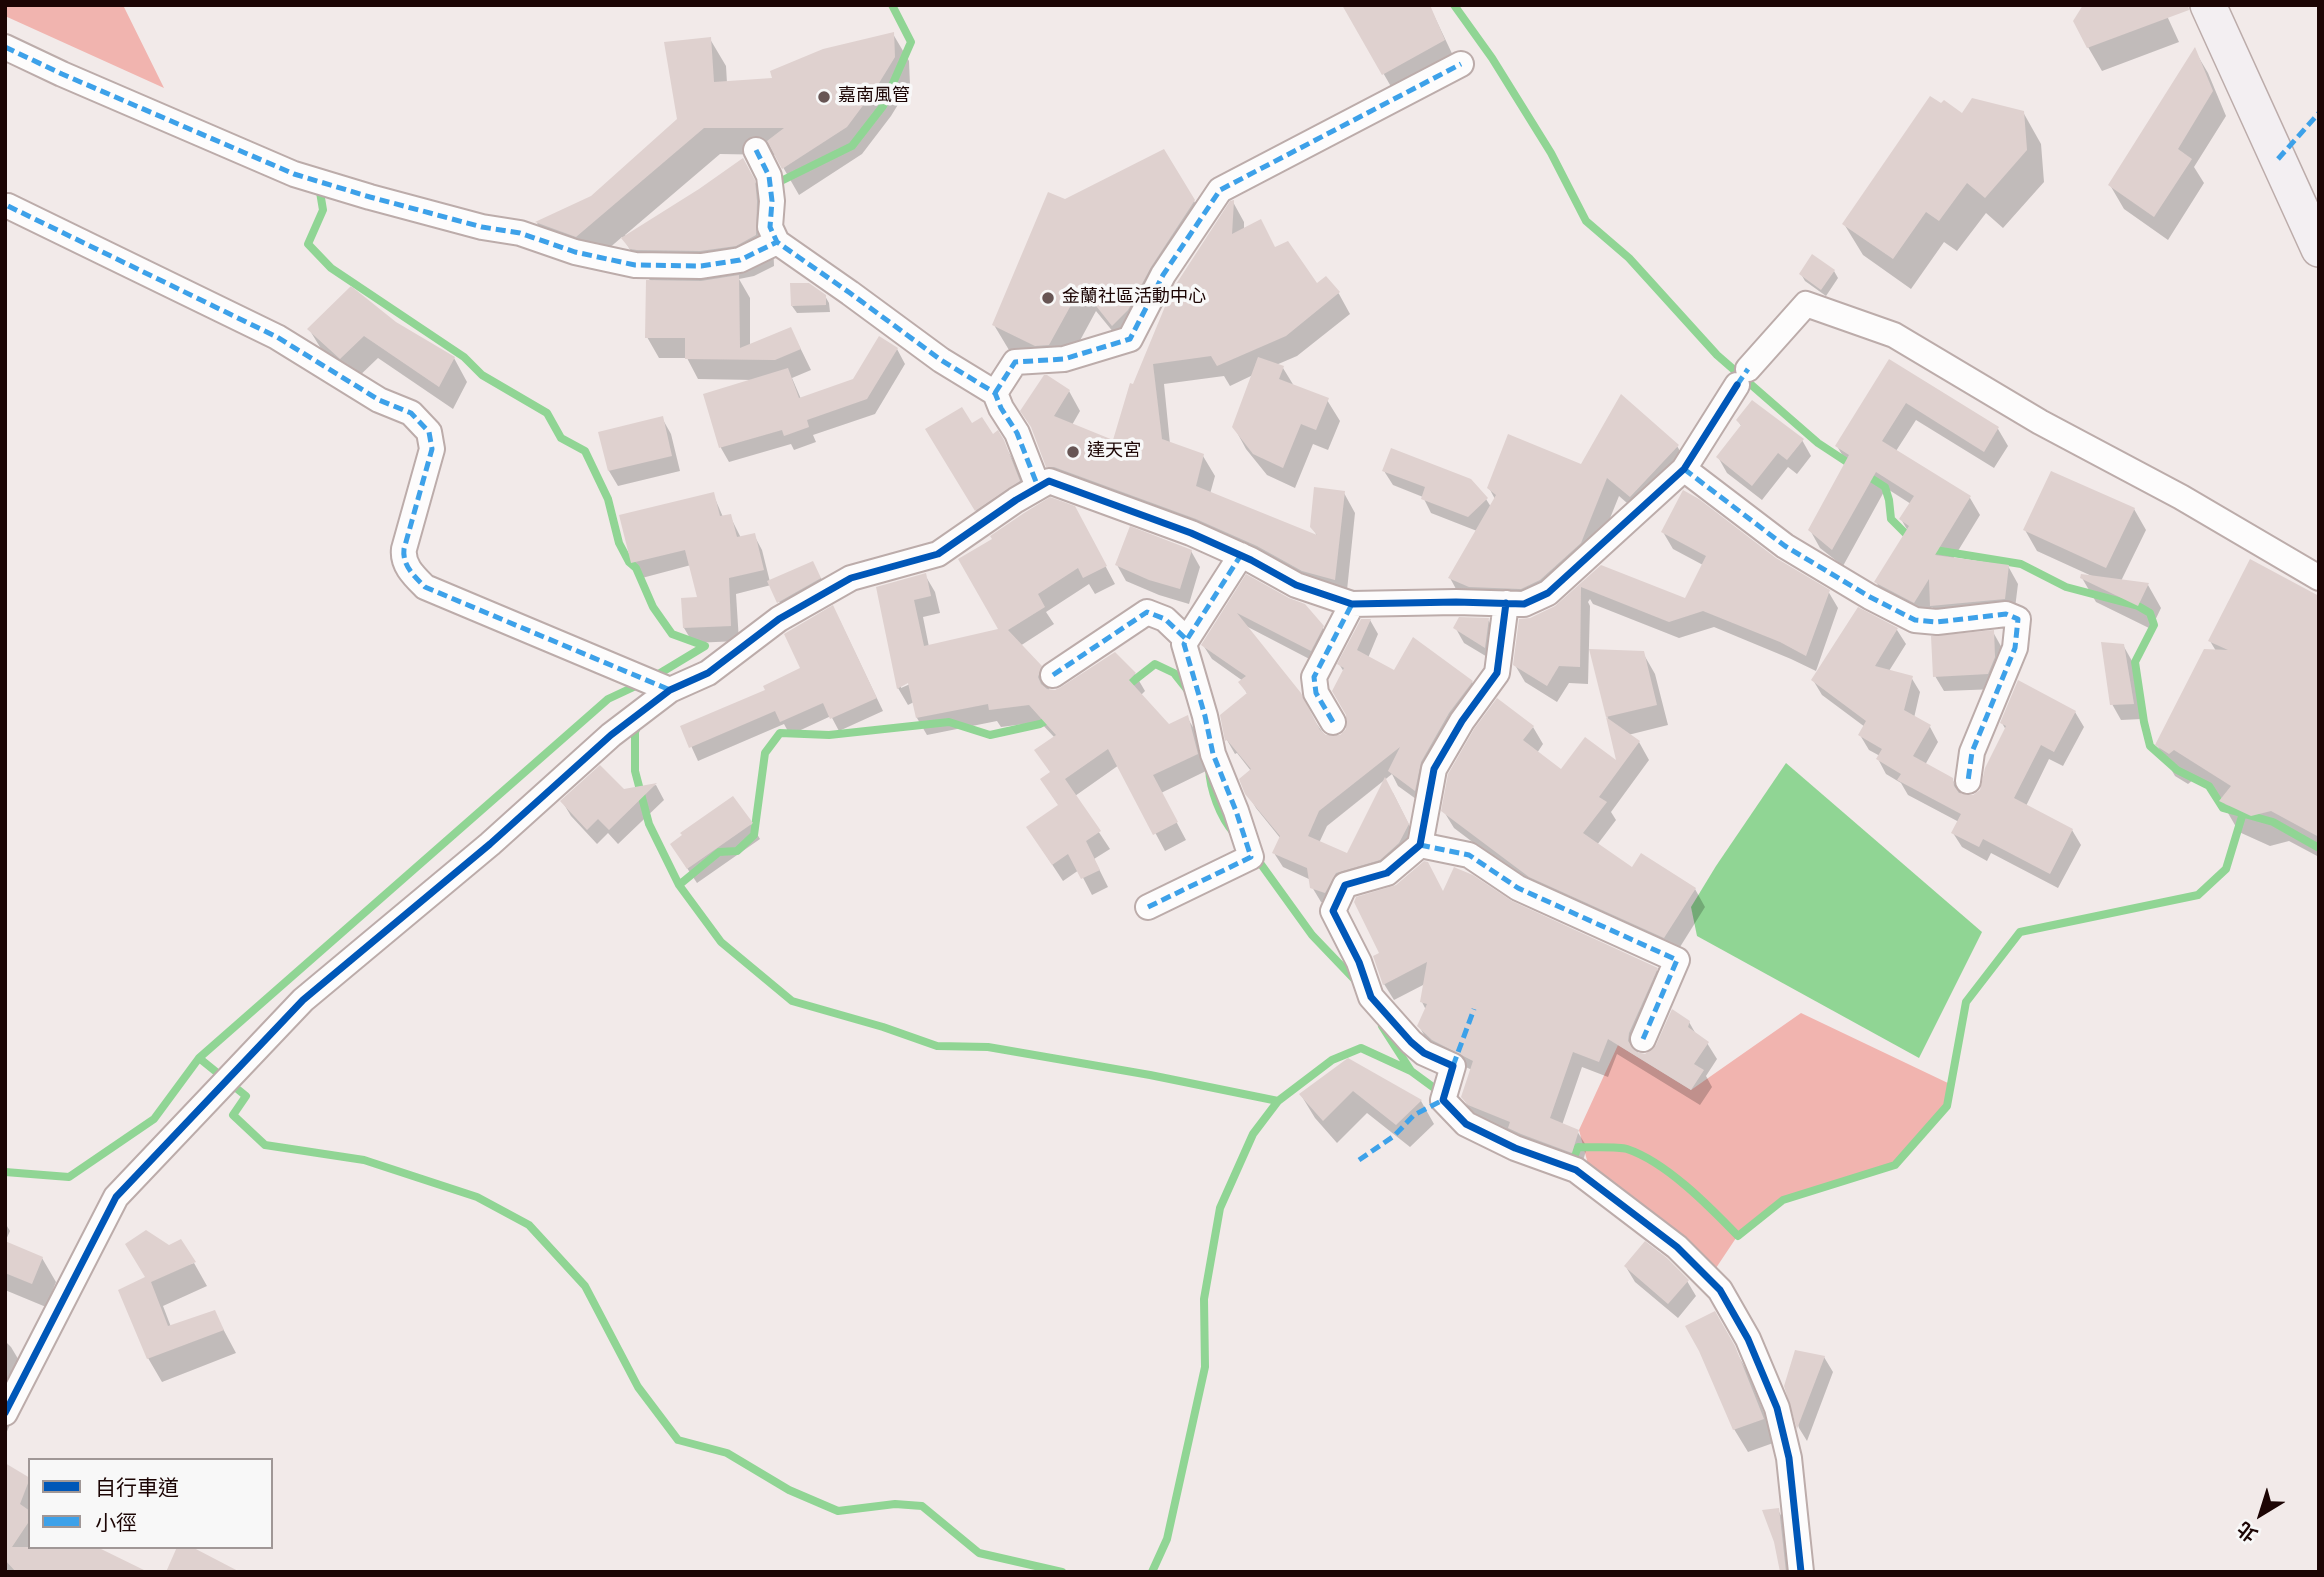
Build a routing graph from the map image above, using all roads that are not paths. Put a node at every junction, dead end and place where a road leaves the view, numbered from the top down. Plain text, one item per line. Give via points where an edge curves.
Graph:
1 (2208, 5) edge
2 (5, 47) edge
3 (1461, 64) dead end
4 (756, 150) dead end
5 (8, 206) dead end
6 (777, 242) junction
7 (2319, 249) edge
8 (995, 393) junction
9 (1684, 469) junction
10 (1038, 487) junction
11 (1241, 555) junction
12 (2319, 578) edge
13 (1506, 603) junction
14 (1352, 604) junction
15 (1186, 639) junction
16 (1053, 675) dead end
17 (670, 690) junction
18 (1334, 722) dead end
19 (1968, 781) dead end
20 (1420, 845) junction
21 (1149, 907) dead end
22 (1643, 1039) dead end
23 (5, 1413) edge
24 (1801, 1572) edge

1 - 7 street
2 - 6 street via 294,174 520,233 575,252 635,265 701,266 740,260
3 - 8 street via 1220,190 1163,275 1130,339 1063,359 1015,362
4 - 6 street via 769,176 770,227
5 - 17 street via 277,337 379,400 411,413 429,432 432,449 404,549 410,572 425,587
6 - 8 street
8 - 10 street
9 - 12 street via 1743,377 1805,304 1894,335
9 - 13 street via 1548,593 1524,604
9 - 19 street via 1786,546 1915,620 2006,614 2018,619 2015,648 1972,752
10 - 11 street via 1049,481
10 - 17 street via 938,554 851,578 779,619 708,673
11 - 14 street via 1296,585
11 - 15 street
13 - 14 street
13 - 20 street via 1497,673 1434,769
14 - 18 street via 1314,677 1316,693
15 - 16 street via 1166,620 1147,612
15 - 21 street via 1213,754 1251,857
17 - 23 street via 611,735 491,845 303,1000 116,1197
20 - 22 street via 1469,855 1518,888 1677,960
20 - 24 street via 1387,873 1345,885 1333,911 1371,997 1424,1053 1454,1066 1443,1100 1466,1124 1576,1170 1677,1247 1720,1290 1748,1339 1777,1408 1789,1458

